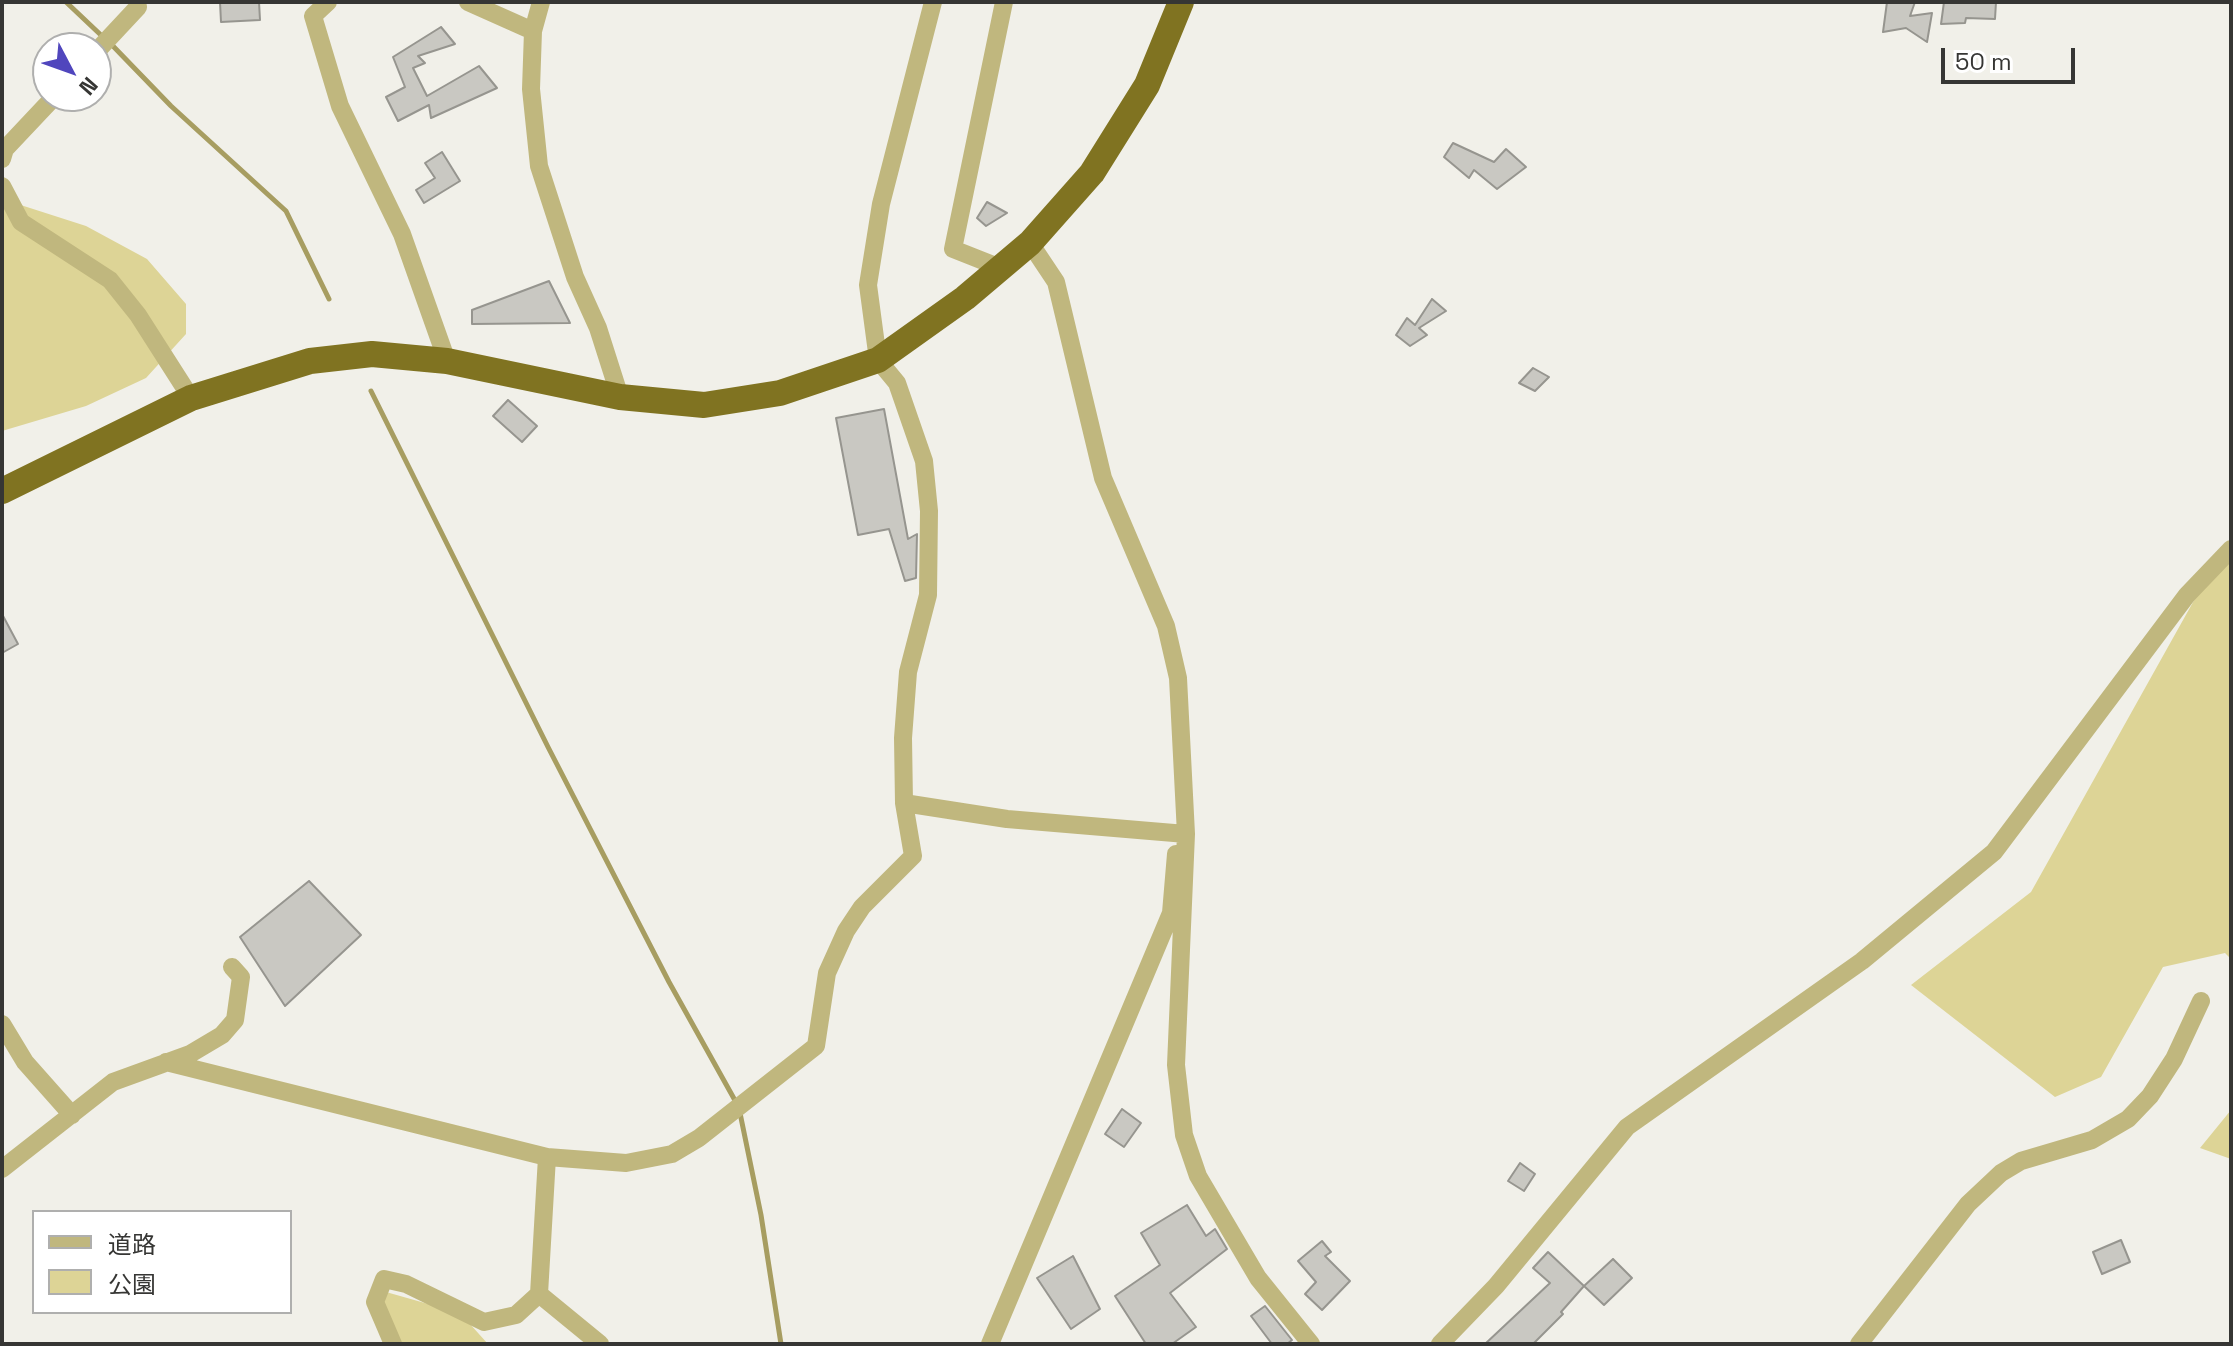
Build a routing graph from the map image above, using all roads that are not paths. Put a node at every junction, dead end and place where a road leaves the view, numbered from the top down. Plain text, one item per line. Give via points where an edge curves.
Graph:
1 (137, 2) edge
2 (328, 2) edge
3 (468, 2) edge
4 (541, 2) edge
5 (933, 2) edge
6 (1004, 2) edge
7 (1181, 2) edge
8 (533, 31) junction
9 (112, 35) edge
10 (40, 112) edge
11 (3, 151) edge
12 (2, 186) edge
13 (1030, 243) junction
14 (1001, 268) junction
15 (878, 360) junction
16 (447, 361) junction
17 (620, 397) junction
18 (191, 398) junction
19 (2, 491) edge
20 (2231, 549) edge
21 (904, 803) junction
22 (1182, 835) junction
23 (232, 967) dead end
24 (2201, 1001) dead end
25 (2, 1024) edge
26 (166, 1062) junction
27 (72, 1115) junction
28 (547, 1157) junction
29 (2, 1169) edge
30 (539, 1294) junction
31 (393, 1344) edge
32 (600, 1344) edge
33 (990, 1344) edge
34 (1311, 1344) edge
35 (1440, 1344) edge
36 (1859, 1344) edge

1 - 9 street
2 - 16 street via 313,16 340,106 402,234
3 - 8 street
4 - 8 street
5 - 15 street via 881,204 868,285
6 - 14 street via 953,249
7 - 13 highway via 1139,98 1092,173
8 - 17 street via 531,89 539,166
10 - 11 street
12 - 18 street via 21,222 110,280
13 - 14 highway
13 - 22 street via 1056,282 1103,478 1166,626 1178,678
14 - 15 highway
15 - 17 highway via 780,393 704,405
15 - 21 street via 897,383 924,461 929,511 928,595 908,672
16 - 17 highway
16 - 18 highway via 372,354 310,361
18 - 19 highway
20 - 35 street via 2187,595 1994,852 1862,961 1627,1127 1496,1286
21 - 22 street via 1007,819
21 - 28 street via 913,856 862,907 846,931 827,973 816,1046 672,1154 626,1163
22 - 33 street via 1171,913
22 - 34 street via 1176,1065 1184,1135 1198,1176 1258,1278
23 - 26 street via 241,977 235,1020 211,1042
24 - 36 street via 2174,1059 2128,1119 2092,1140 2021,1161 2001,1173 1968,1204
25 - 27 street via 25,1062
26 - 27 street via 113,1082
26 - 28 street
27 - 29 street
28 - 30 street
30 - 31 street via 516,1315 484,1322 406,1284 384,1279 375,1302
30 - 32 street

